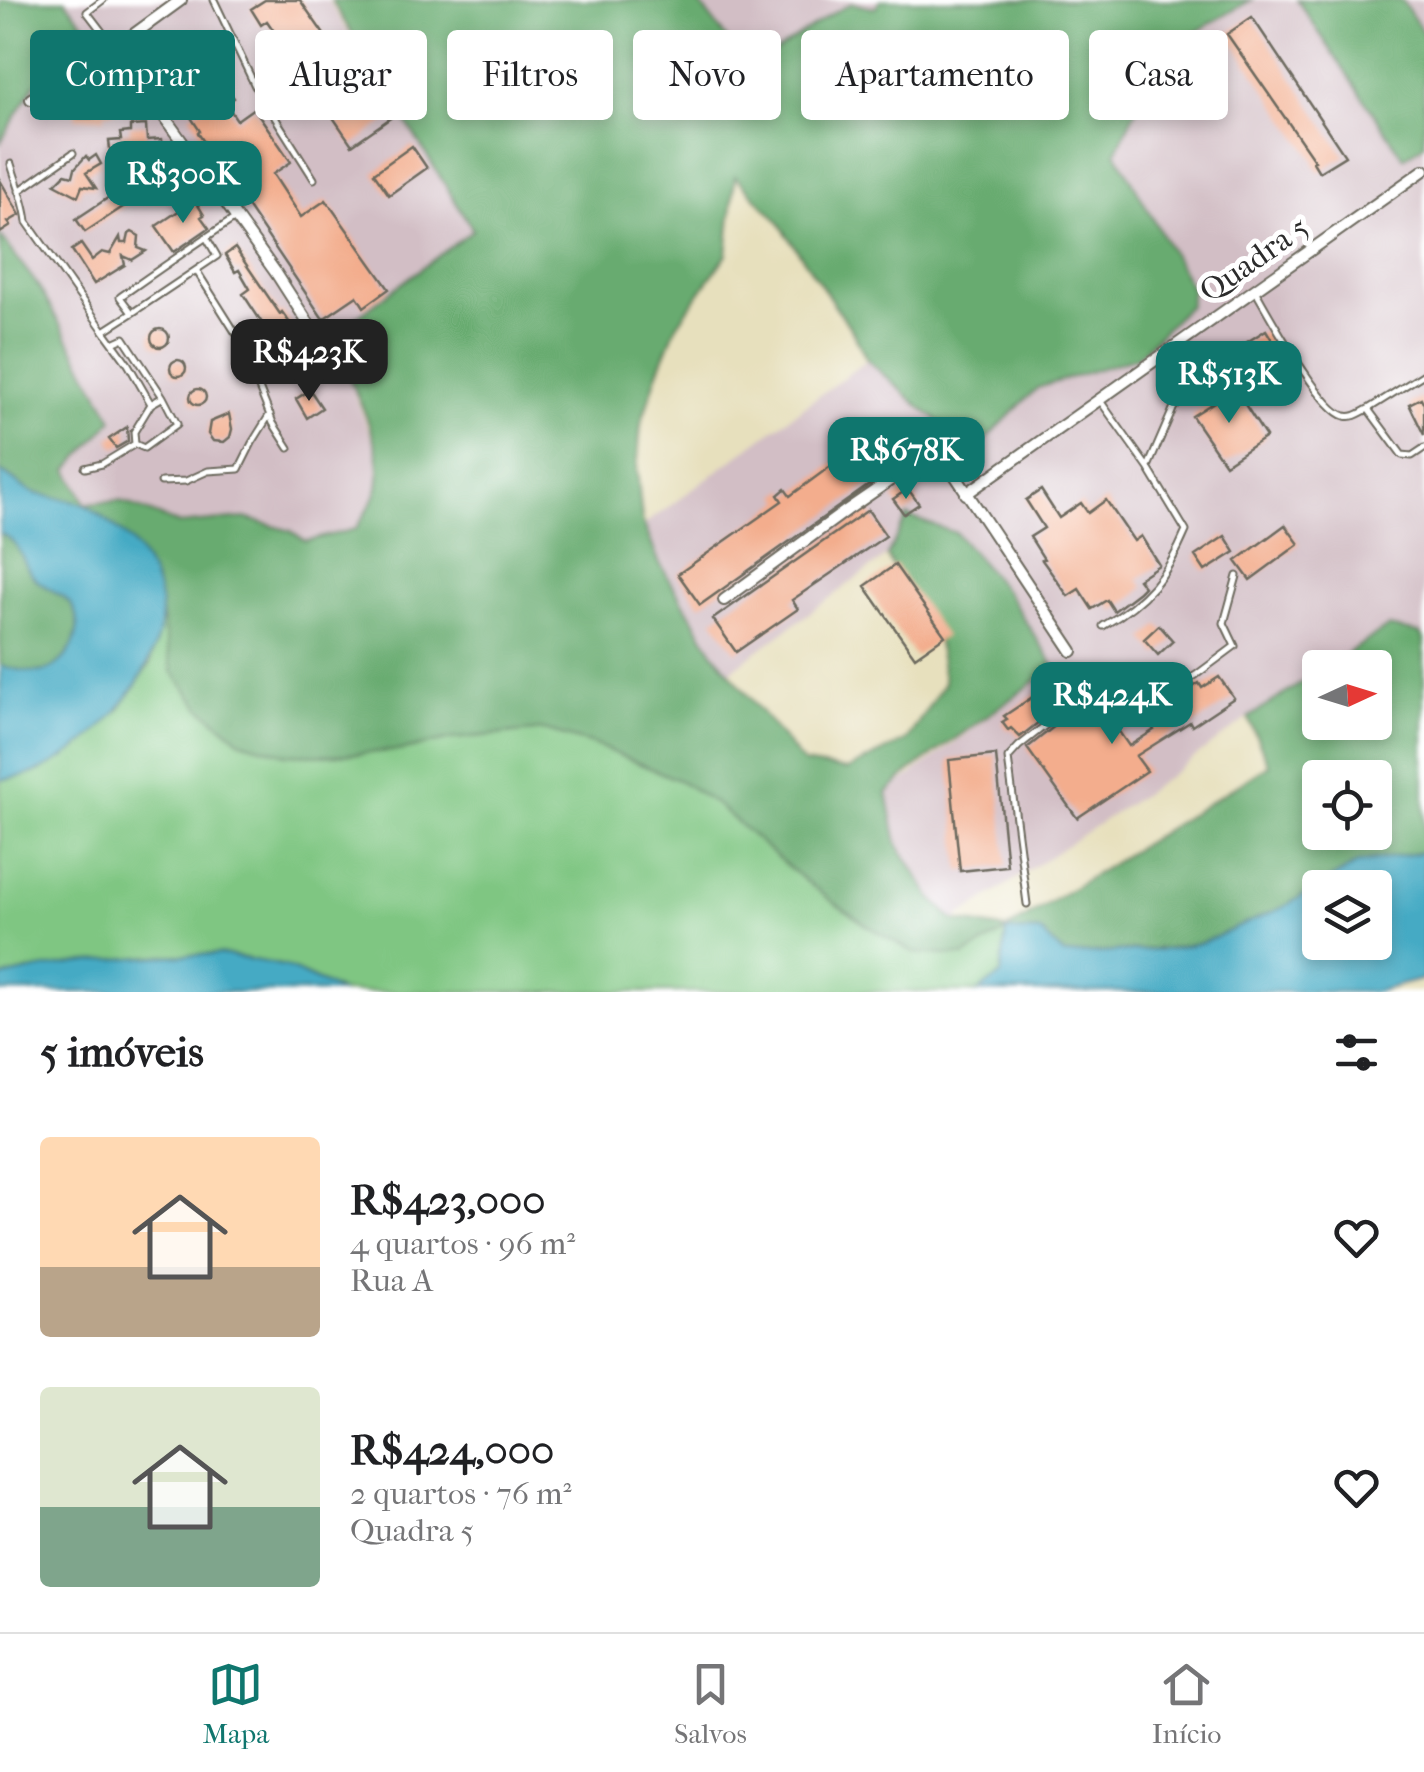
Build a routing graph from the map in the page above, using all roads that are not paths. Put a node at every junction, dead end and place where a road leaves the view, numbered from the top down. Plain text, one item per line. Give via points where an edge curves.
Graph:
1 (102, 0) edge
2 (181, 0) edge
3 (214, 0) edge
4 (100, 30) edge
5 (139, 30) edge
6 (166, 120) edge
7 (73, 153) dead end
8 (11, 164) dead end
9 (1424, 170) edge
10 (314, 179) dead end
11 (19, 191) junction
12 (236, 217) junction
13 (206, 237) junction
14 (196, 270) junction
15 (1254, 289) junction
16 (132, 314) junction
17 (104, 331) junction
18 (113, 344) junction
19 (328, 354) dead end
20 (1231, 365) dead end
21 (1424, 374) edge
22 (163, 397) junction
23 (1099, 400) junction
24 (151, 404) junction
25 (1368, 409) junction
26 (270, 414) junction
27 (135, 444) junction
28 (289, 448) dead end
29 (1424, 448) edge
30 (85, 468) dead end
31 (1148, 468) junction
32 (161, 482) dead end
33 (966, 494) junction
34 (1237, 576) dead end
35 (724, 600) dead end
36 (1103, 626) dead end
37 (1072, 650) dead end
38 (1026, 904) dead end

1 - 4 lane via 87,12
2 - 5 street
3 - 10 lane via 255,86
6 - 12 street
7 - 11 lane
8 - 11 lane
9 - 15 street, Quadra 5
11 - 17 lane via 27,222
12 - 13 lane
12 - 19 street
13 - 14 lane via 217,256
13 - 16 lane via 120,297
14 - 16 lane
14 - 26 lane via 254,362
15 - 23 street, Quadra 5
15 - 25 lane via 1340,415
16 - 17 lane
17 - 18 lane
18 - 22 lane via 124,338
18 - 24 lane
20 - 31 lane via 1174,407
21 - 25 lane
22 - 24 lane
22 - 27 lane via 177,424 144,448
23 - 31 lane
23 - 33 street, Quadra 5
24 - 27 lane via 134,432
25 - 29 lane via 1402,455
26 - 28 lane
26 - 32 lane via 239,469
27 - 30 lane
31 - 36 lane via 1186,531 1153,589
33 - 35 street via 937,448
33 - 37 street
34 - 38 lane via 1224,623 1234,646 1124,719 1098,684 1008,758

